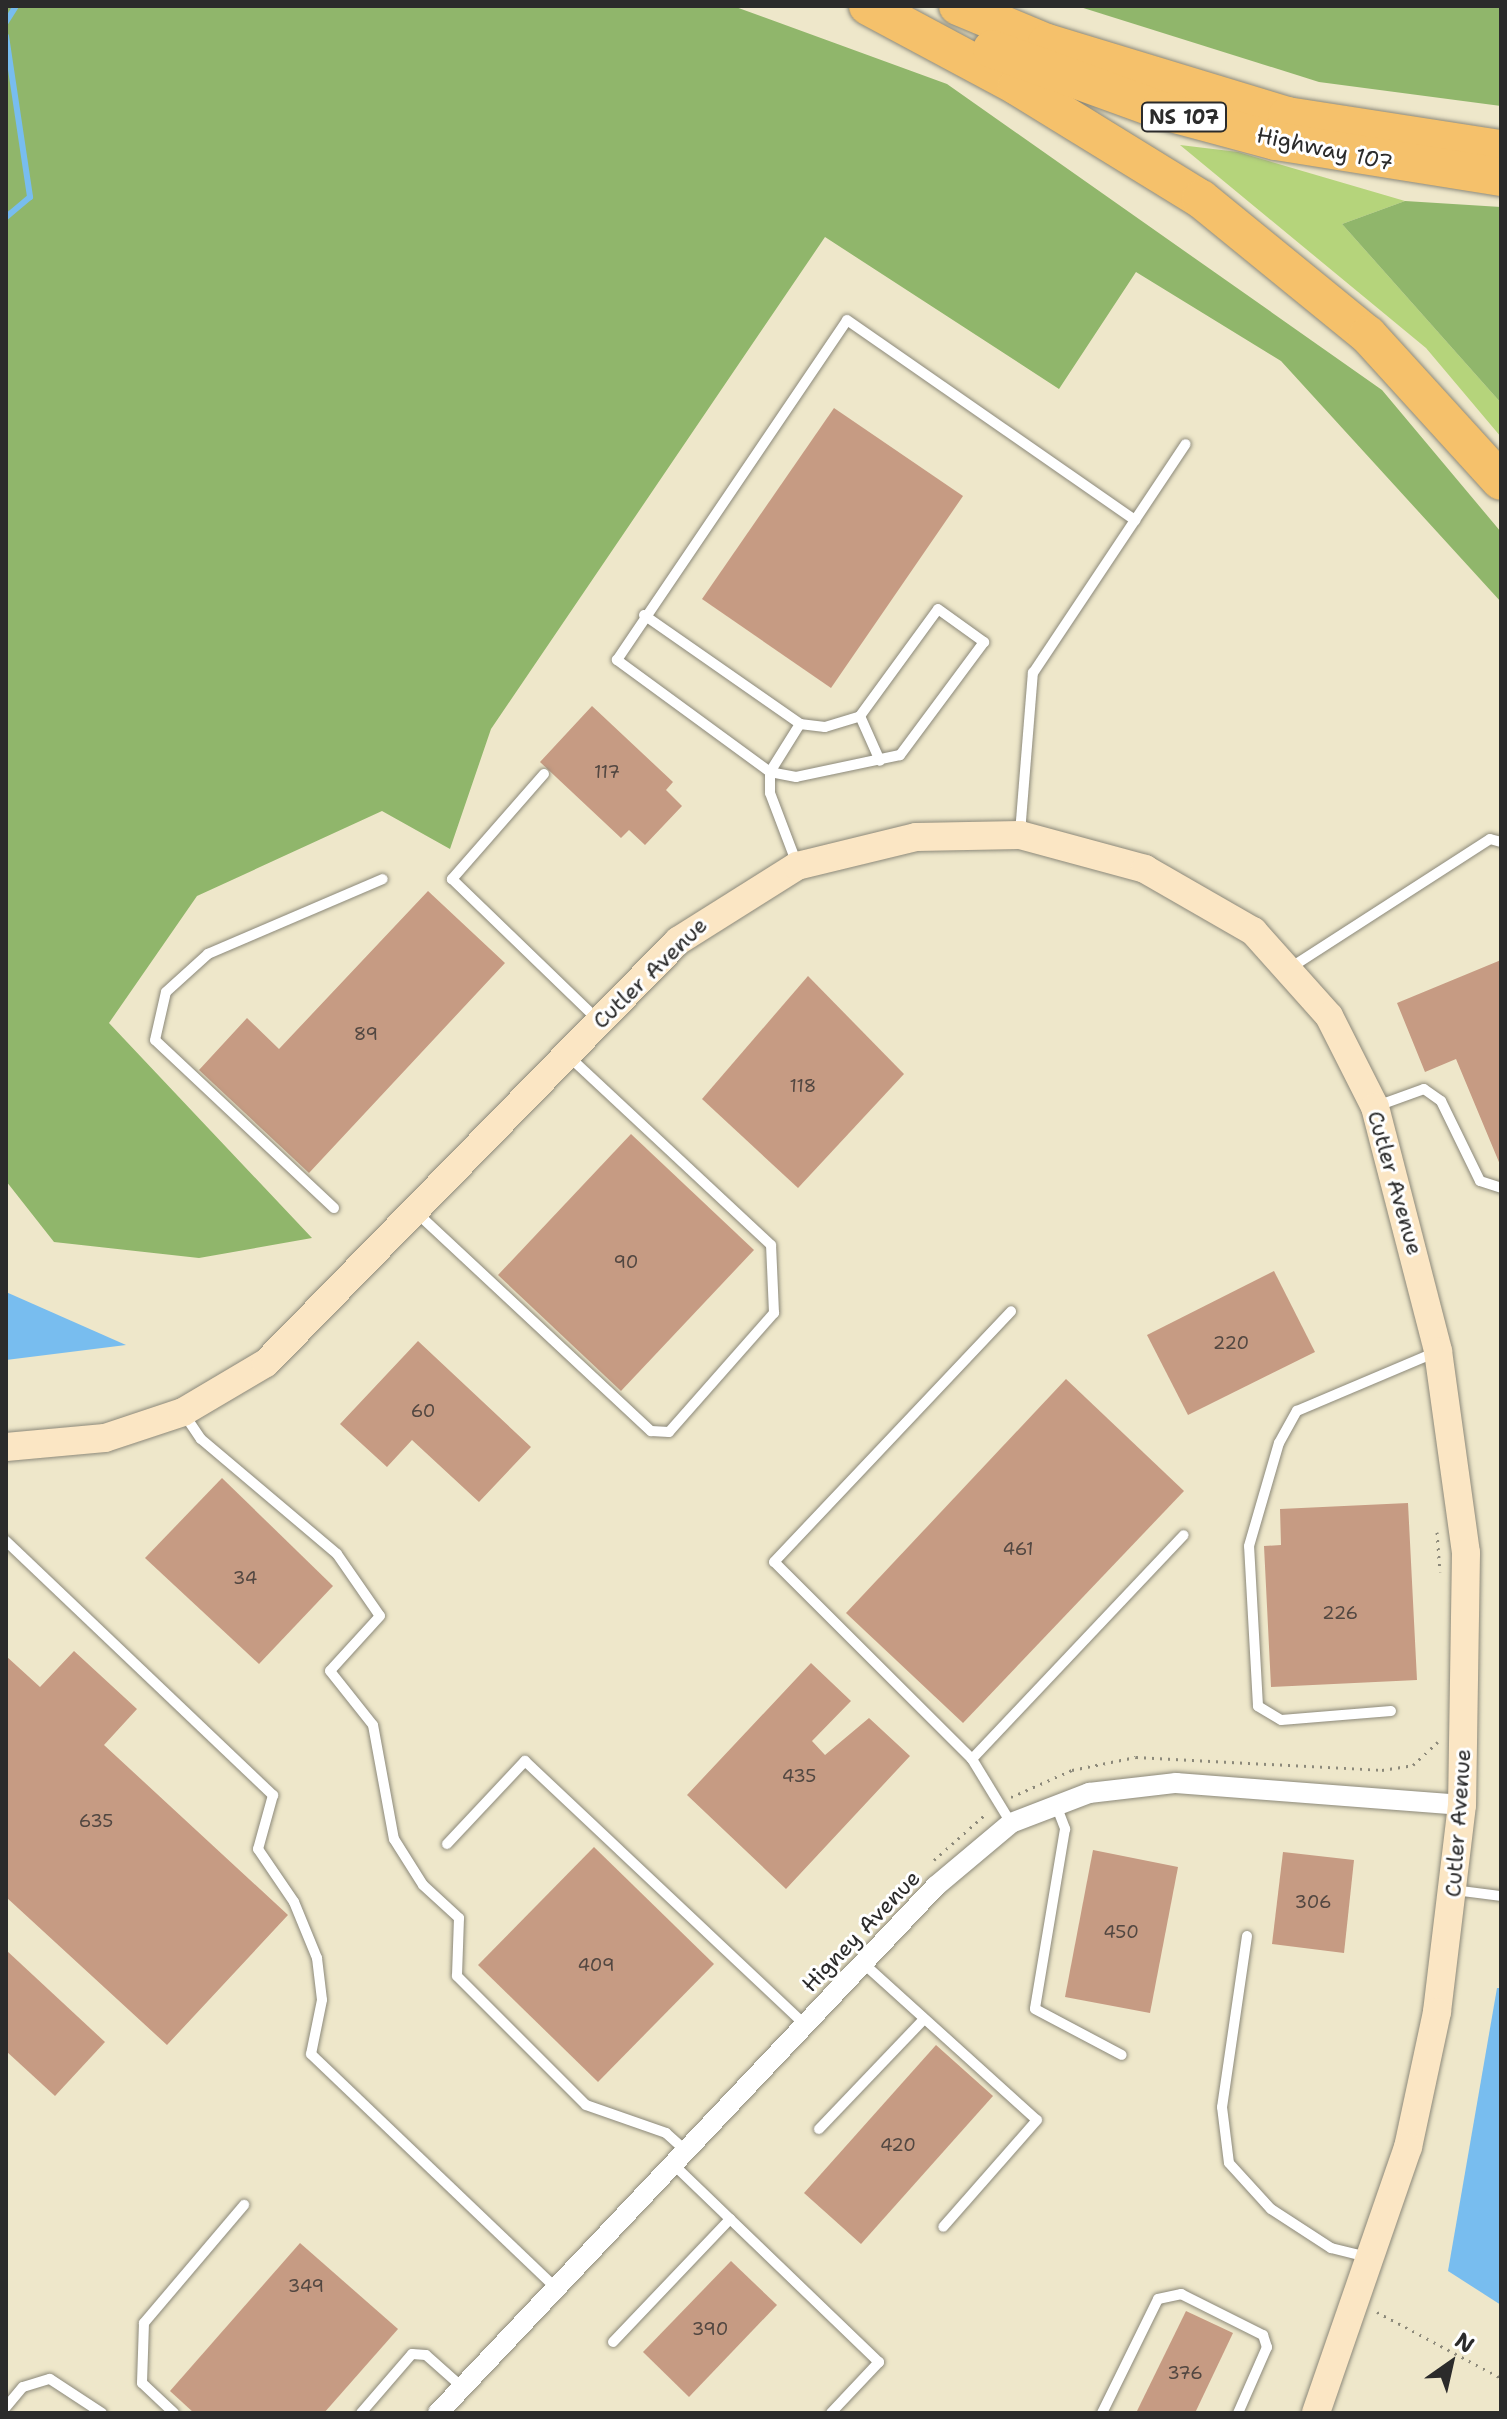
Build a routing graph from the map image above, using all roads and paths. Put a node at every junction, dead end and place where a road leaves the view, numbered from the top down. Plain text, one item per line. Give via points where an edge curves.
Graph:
1 (868, 6) edge
2 (881, 6) edge
3 (958, 6) edge
4 (1501, 149) edge
5 (1501, 177) edge
6 (1186, 444) dead end
7 (1501, 481) edge
8 (1135, 520) junction
9 (644, 615) junction
10 (860, 716) junction
11 (800, 724) junction
12 (880, 761) junction
13 (770, 772) junction
14 (544, 774) dead end
15 (1020, 835) junction
16 (1501, 842) edge
17 (797, 866) junction
18 (383, 879) dead end
19 (1290, 968) junction
20 (599, 1020) junction
21 (566, 1054) junction
22 (1375, 1107) junction
23 (1501, 1188) edge
24 (334, 1208) dead end
25 (417, 1213) junction
26 (1011, 1311) dead end
27 (1438, 1351) junction
28 (183, 1412) junction
29 (6, 1447) edge
30 (1437, 1520) dead end
31 (1184, 1535) dead end
32 (6, 1541) edge
33 (1441, 1577) dead end
34 (1391, 1711) dead end
35 (1445, 1727) dead end
36 (972, 1759) junction
37 (1055, 1803) junction
38 (1001, 1804) junction
39 (1462, 1805) junction
40 (1011, 1823) junction
41 (447, 1844) dead end
42 (931, 1863) dead end
43 (1454, 1890) junction
44 (1501, 1896) edge
45 (1247, 1936) dead end
46 (863, 1963) junction
47 (924, 2019) junction
48 (805, 2025) junction
49 (1122, 2055) dead end
50 (819, 2129) dead end
51 (680, 2158) junction
52 (244, 2205) dead end
53 (730, 2219) junction
54 (943, 2227) dead end
55 (1372, 2258) junction
56 (556, 2288) junction
57 (1358, 2304) junction
58 (613, 2342) dead end
59 (1501, 2378) edge
60 (462, 2387) junction
61 (6, 2407) edge
62 (102, 2413) edge
63 (174, 2413) edge
64 (361, 2413) edge
65 (438, 2413) edge
66 (831, 2413) edge
67 (1102, 2413) edge
68 (1238, 2413) edge
69 (1316, 2413) edge

1 - 7 highway via 1044,101 1201,199 1368,335
2 - 5 highway, Highway 107 / NS 107 via 1160,110 1307,147
3 - 4 highway via 1047,43 1287,116
6 - 8 lane
8 - 9 lane via 847,320
8 - 15 lane via 1033,673
9 - 11 lane
9 - 13 lane via 620,650 623,670
10 - 11 lane via 825,727
10 - 12 lane
10 - 12 lane via 938,609 984,642 907,751
11 - 13 lane
12 - 13 lane via 796,777
13 - 17 lane via 770,793
14 - 20 lane via 452,879
15 - 17 street, Cutler Avenue via 916,837
15 - 19 street, Cutler Avenue via 1092,850 1209,900
16 - 19 lane via 1490,839
17 - 20 street, Cutler Avenue via 717,910
18 - 24 lane via 208,954 166,992 155,1040
19 - 22 street, Cutler Avenue via 1329,1016
20 - 21 street, Cutler Avenue
21 - 25 street, Cutler Avenue
21 - 25 lane via 771,1245 774,1313 669,1432 651,1431
22 - 23 lane via 1424,1089 1441,1101 1480,1181
22 - 27 street, Cutler Avenue
25 - 28 street, Cutler Avenue via 266,1363
26 - 36 lane via 774,1562
27 - 34 lane via 1297,1411 1279,1443 1249,1546 1258,1706 1281,1720
27 - 39 street, Cutler Avenue via 1466,1553
28 - 29 street, Cutler Avenue via 105,1438
28 - 51 lane via 201,1439 337,1554 380,1616 330,1671 373,1725 394,1839 423,1885 459,1918 457,1976 586,2105 666,2133
30 - 33 path
31 - 36 lane
32 - 56 lane via 273,1795 258,1849 294,1902 317,1958 322,2000 311,2054
35 - 38 path via 1425,1757 1399,1769 1136,1757 1072,1770
36 - 38 lane
37 - 39 street, Higney Avenue via 1176,1783
37 - 40 street, Higney Avenue
37 - 49 lane via 1065,1829 1035,2009
38 - 40 lane
38 - 42 path
39 - 43 street, Cutler Avenue
40 - 46 street, Higney Avenue
41 - 48 lane via 525,1761
43 - 44 lane
43 - 55 street, Cutler Avenue via 1411,2132
45 - 55 lane via 1222,2107 1229,2163 1271,2209 1331,2248
46 - 47 lane
46 - 48 street, Higney Avenue
47 - 50 lane
47 - 54 lane via 1037,2120
48 - 51 street, Higney Avenue
51 - 53 lane
51 - 56 street, Higney Avenue
52 - 63 lane via 144,2323 142,2383
53 - 58 lane
53 - 66 lane via 879,2362
55 - 57 street, Cutler Avenue
56 - 60 street, Higney Avenue
57 - 59 path
57 - 69 street, Cutler Avenue
60 - 64 lane via 426,2355 412,2354
60 - 65 street, Higney Avenue
61 - 62 lane via 23,2387 50,2379
67 - 68 lane via 1158,2299 1181,2294 1263,2335 1267,2347

